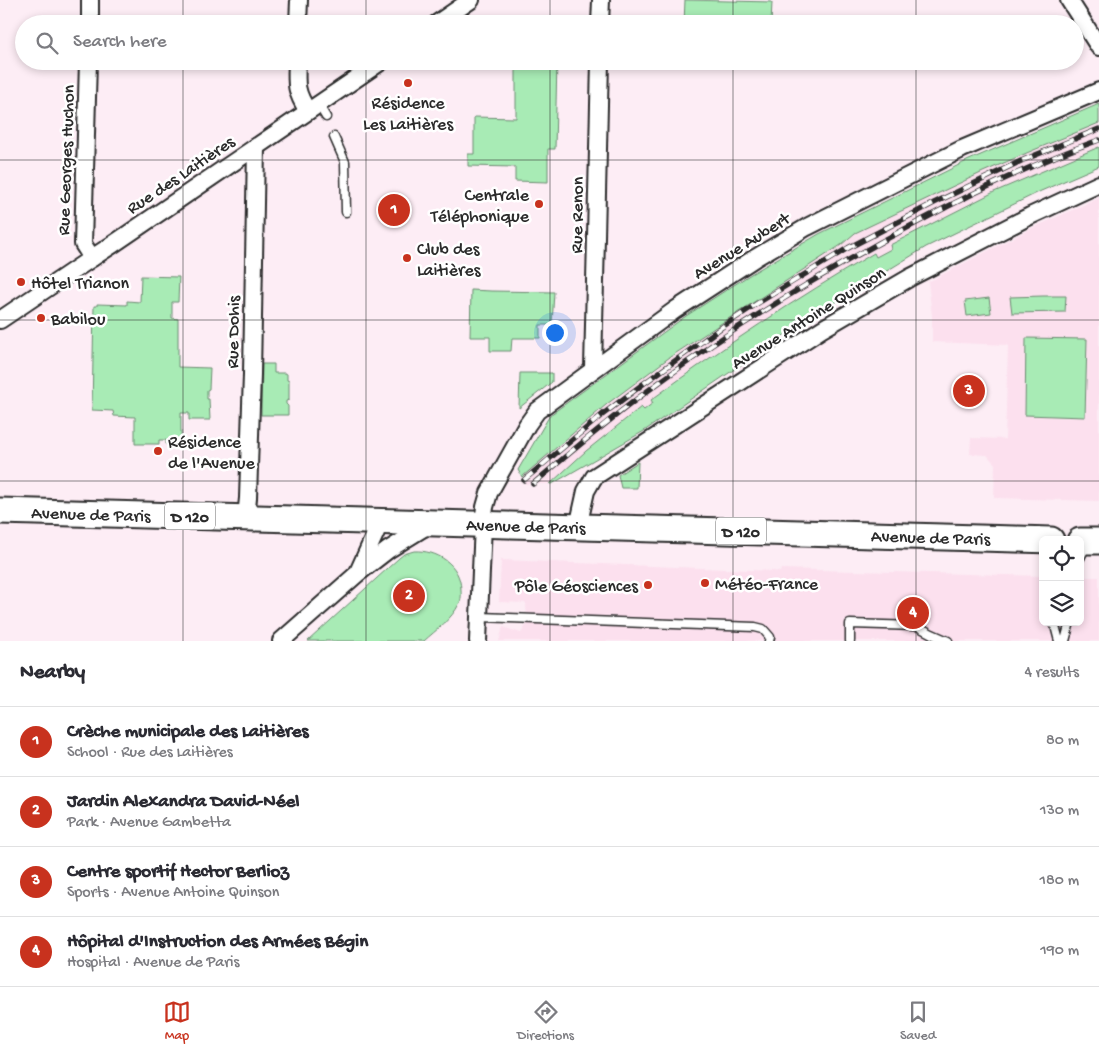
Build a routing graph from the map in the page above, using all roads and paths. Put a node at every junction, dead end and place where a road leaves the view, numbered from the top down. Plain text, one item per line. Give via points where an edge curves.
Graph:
1 (90, 0) edge
2 (299, 0) edge
3 (471, 0) edge
4 (601, 0) edge
5 (1069, 0) edge
6 (90, 15) edge
7 (298, 15) edge
8 (449, 15) edge
9 (600, 15) edge
10 (1079, 15) edge
11 (1084, 24) edge
12 (1099, 47) edge
13 (88, 70) edge
14 (297, 70) edge
15 (370, 70) edge
16 (600, 70) edge
17 (1099, 91) edge
18 (317, 111) junction
19 (334, 137) dead end
20 (256, 147) junction
21 (1099, 184) edge
22 (346, 212) dead end
23 (92, 258) junction
24 (0, 320) edge
25 (594, 369) junction
26 (0, 511) edge
27 (246, 518) junction
28 (381, 521) junction
29 (431, 523) junction
30 (578, 527) junction
31 (483, 528) junction
32 (1039, 542) edge
33 (357, 574) junction
34 (479, 617) junction
35 (1055, 626) edge
36 (1069, 626) edge
37 (281, 641) edge
38 (478, 641) edge
39 (770, 641) edge
40 (850, 641) edge
41 (948, 641) edge
42 (1059, 641) edge
43 (1064, 641) edge

1 - 6 street
2 - 7 street
3 - 8 street
4 - 9 street
5 - 10 street
11 - 12 street
13 - 23 street, Rue Georges Huchon via 82,244
14 - 18 street via 300,100
15 - 18 street, Rue des Laitières
16 - 25 street, Rue Renon
17 - 25 street, Avenue Aubert via 962,149 807,227 707,288
18 - 20 street, Rue des Laitières
19 - 22 lane via 345,162
20 - 23 street, Rue des Laitières
20 - 27 street, Rue Dohis
21 - 30 street, Avenue Antoine Quinson via 911,277 822,329 607,468 594,477 586,491
23 - 24 street, Rue des Laitières
25 - 31 street, Avenue Aubert via 532,417 488,493
26 - 27 main road, Avenue de Paris / D 120
27 - 28 main road, Avenue de Paris / D 120
28 - 29 main road, Avenue de Paris / D 120
28 - 33 street
29 - 31 main road, Avenue de Paris / D 120
29 - 33 street
30 - 31 main road, Avenue de Paris / D 120
30 - 32 main road, Avenue de Paris / D 120
31 - 34 street, Avenue Aubert
33 - 37 street
34 - 38 street, Avenue Aubert
34 - 39 lane via 755,627 763,629
35 - 42 lane
36 - 43 lane
40 - 41 lane via 850,624 917,626

